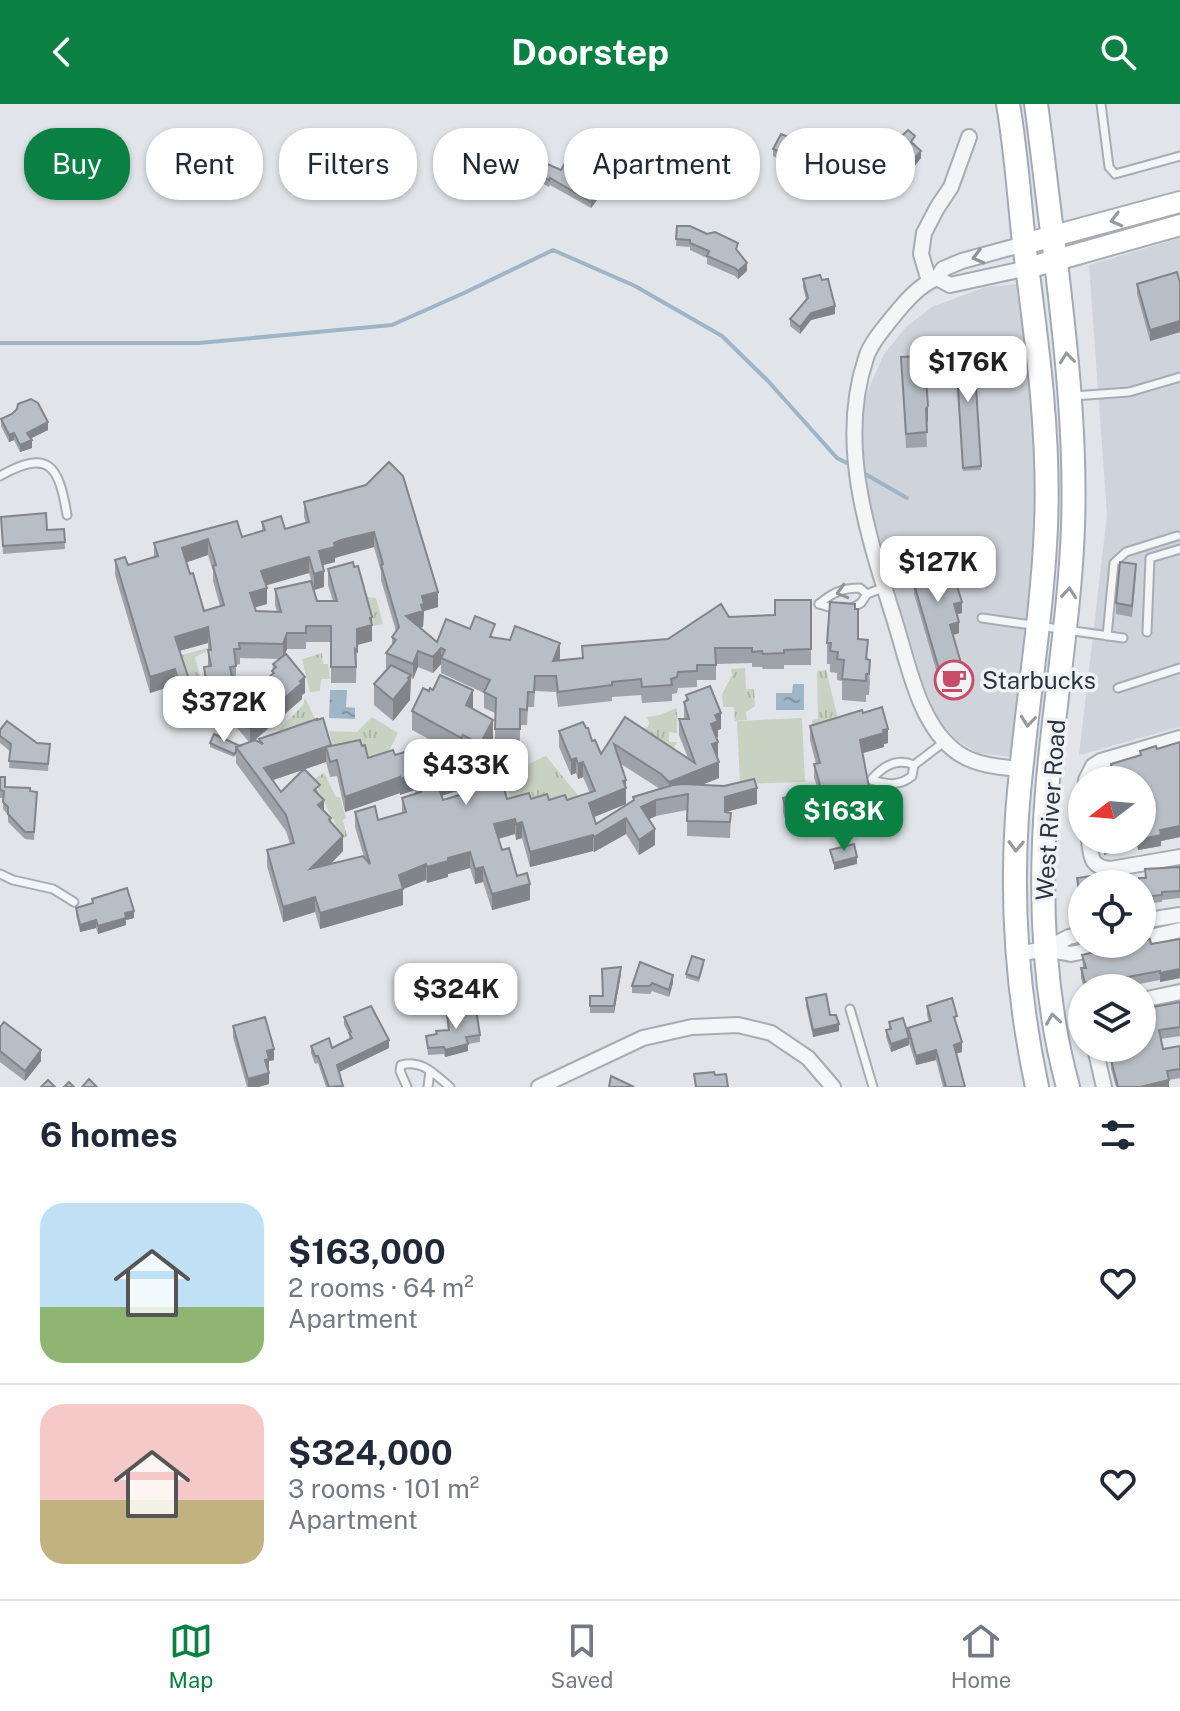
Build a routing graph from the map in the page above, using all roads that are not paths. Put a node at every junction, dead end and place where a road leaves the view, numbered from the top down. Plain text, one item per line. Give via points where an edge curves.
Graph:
1 (1008, 104) edge
2 (1036, 104) edge
3 (1101, 104) edge
4 (969, 137) dead end
5 (1180, 156) edge
6 (1180, 202) edge
7 (1180, 225) edge
8 (1053, 237) junction
9 (1024, 244) junction
10 (1056, 260) junction
11 (1028, 268) junction
12 (933, 280) junction
13 (1180, 377) edge
14 (1071, 396) junction
15 (0, 476) edge
16 (67, 515) dead end
17 (1177, 536) dead end
18 (1180, 549) edge
19 (885, 587) junction
20 (867, 594) junction
21 (982, 618) dead end
22 (1038, 625) junction
23 (1065, 629) junction
24 (1147, 632) dead end
25 (1107, 636) junction
26 (1123, 638) dead end
27 (1180, 668) edge
28 (1118, 688) dead end
29 (1180, 738) edge
30 (946, 741) junction
31 (914, 765) junction
32 (1093, 766) edge
33 (1022, 769) junction
34 (1092, 854) edge
35 (1180, 857) edge
36 (0, 874) edge
37 (74, 902) dead end
38 (1180, 915) edge
39 (1156, 919) edge
40 (1180, 930) edge
41 (1156, 936) edge
42 (1068, 938) edge
43 (1045, 949) junction
44 (1068, 953) edge
45 (1018, 954) junction
46 (1180, 992) edge
47 (1156, 997) edge
48 (850, 1009) dead end
49 (1098, 1062) edge
50 (430, 1071) junction
51 (407, 1087) edge
52 (428, 1087) edge
53 (450, 1087) edge
54 (539, 1087) edge
55 (833, 1087) edge
56 (873, 1087) edge
57 (1037, 1087) edge
58 (1068, 1087) edge
59 (1104, 1087) edge

1 - 9 main road, West River Road
2 - 8 main road, West River Road
3 - 5 lane via 1109,167 1115,174
4 - 12 street via 951,187 924,233 921,254
6 -> 8 main road
7 - 10 main road
8 - 9 main road
8 - 10 main road, West River Road
9 - 11 main road, West River Road
9 -> 12 street via 952,265
10 - 11 main road
14 -> 10 main road, West River Road
11 - 12 street via 950,285
11 - 22 main road, West River Road via 1046,448
12 - 19 street via 903,304 866,356 856,399 856,469
13 - 14 lane via 1129,392
23 -> 14 main road, West River Road via 1072,545
15 - 16 lane via 35,462 50,466 58,476
17 - 25 lane via 1126,552 1114,563
18 - 24 lane via 1150,558
19 - 20 lane
19 - 30 street via 924,710
20 -> 20 lane via 847,588 819,604 852,608
21 - 22 lane
22 - 23 lane
22 -> 33 main road, West River Road
23 - 25 lane
23 - 43 main road, West River Road via 1044,830
25 - 26 lane
27 - 28 lane
29 - 32 street
30 - 31 lane
30 - 33 street via 987,766
31 - 31 lane via 896,762 871,780 901,783 912,776
33 -> 45 main road, West River Road via 1015,869
34 - 35 street via 1094,862 1111,869
36 - 37 lane via 53,889
38 - 39 street
40 - 41 street
42 - 43 street
43 - 44 street
43 - 45 street
58 -> 43 main road, West River Road via 1052,1016
45 - 57 main road, West River Road
46 - 47 street
48 - 56 lane
49 - 59 street
50 - 51 lane via 423,1065 401,1065
50 - 52 lane
50 - 53 lane
54 - 55 street via 643,1038 692,1027 738,1025 771,1033 808,1058

